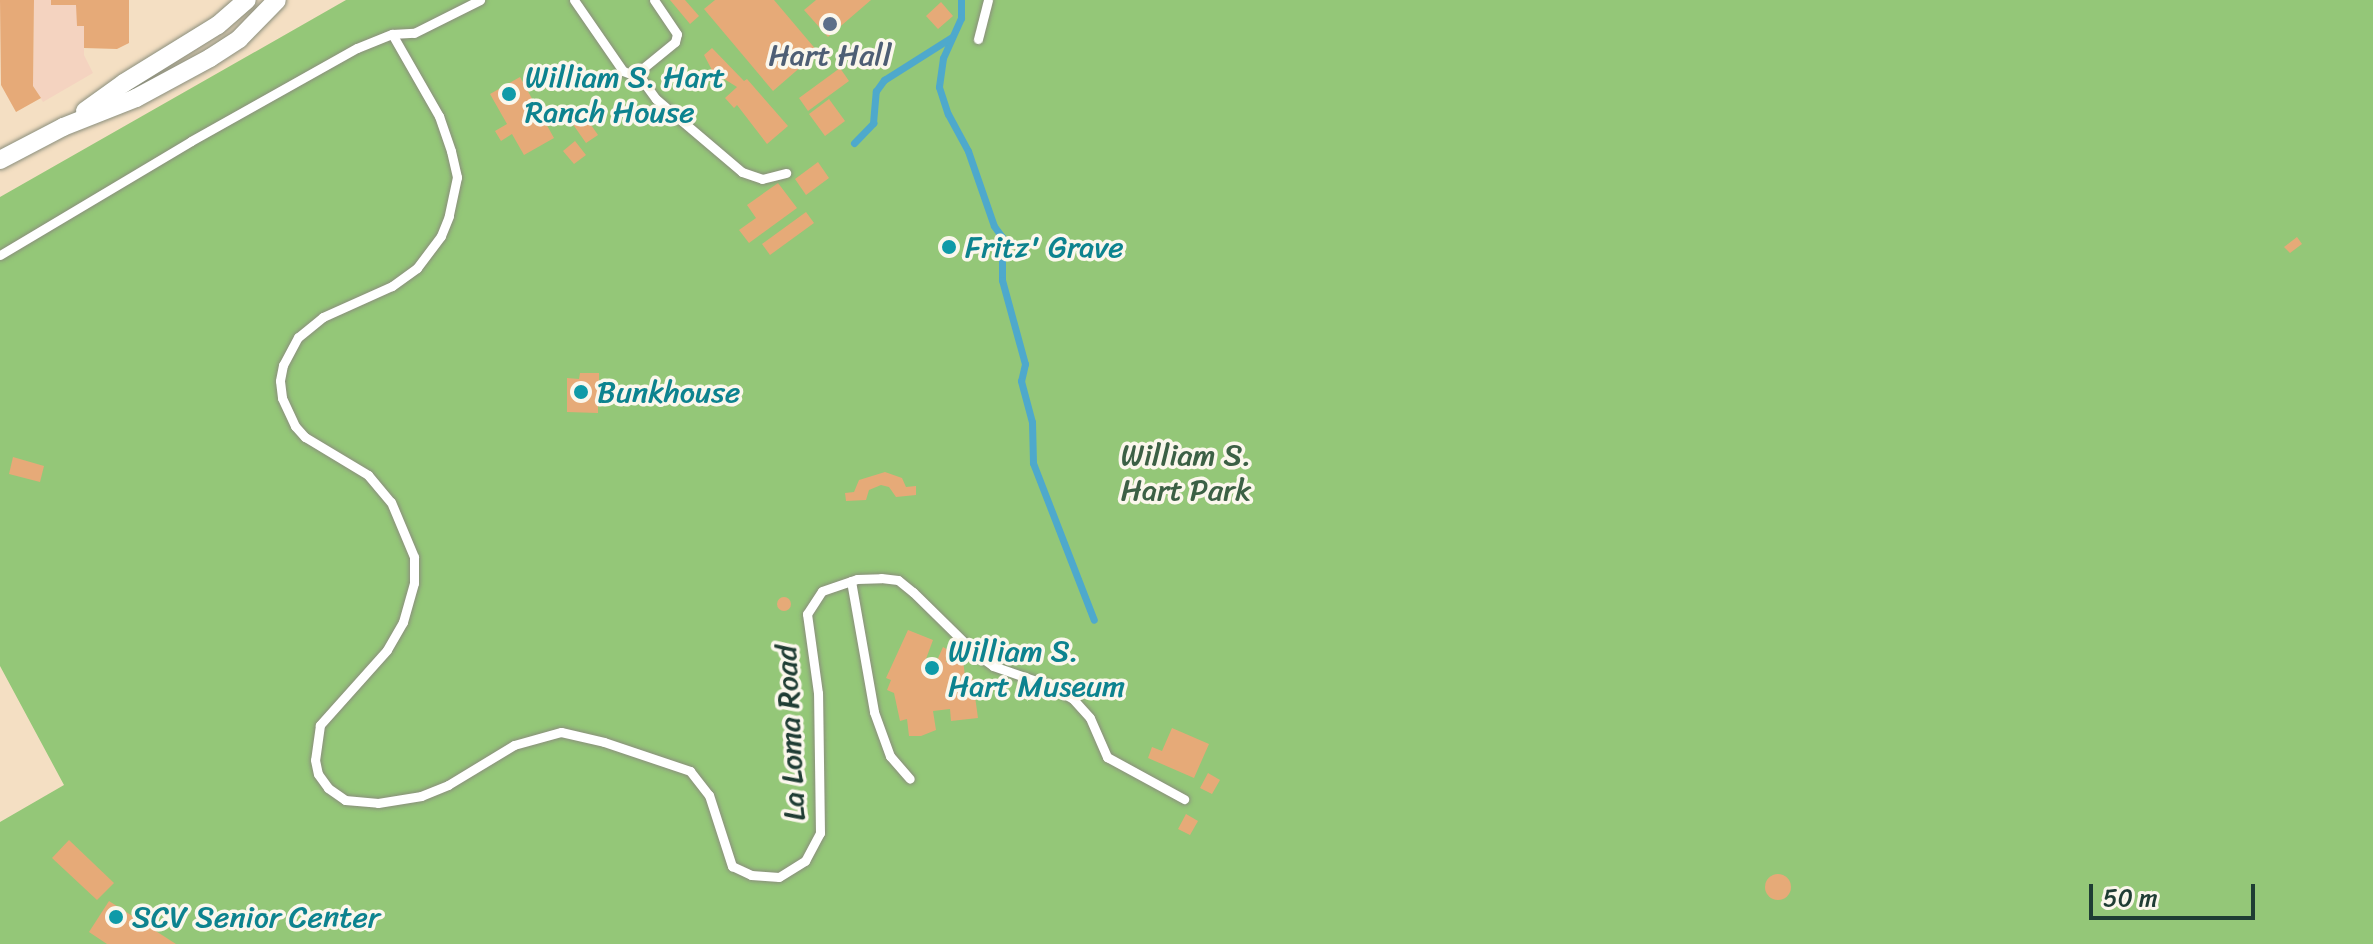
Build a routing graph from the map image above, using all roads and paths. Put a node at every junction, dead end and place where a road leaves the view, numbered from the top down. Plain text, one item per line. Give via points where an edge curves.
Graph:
1 (247, 0) edge
2 (277, 0) edge
3 (480, 0) edge
4 (574, 0) edge
5 (654, 0) edge
6 (988, 0) edge
7 (392, 34) junction
8 (978, 39) dead end
9 (637, 73) junction
10 (63, 127) junction
11 (0, 160) edge
12 (786, 173) dead end
13 (0, 255) edge
14 (851, 581) junction
15 (910, 779) dead end
16 (1184, 799) dead end

1 - 10 street via 218,25
2 - 10 street via 239,39 210,58 136,98
3 - 7 lane via 414,33
4 - 9 lane via 623,71
5 - 9 lane via 677,34 671,48
6 - 8 lane
7 - 13 lane via 357,48 191,141
7 - 14 lane, La Loma Road via 439,116 451,151 457,177 449,216 417,268 383,291 323,317 298,337 280,381 295,426 378,486 400,520 414,557 403,622 387,650 320,725 315,760 322,782 345,800 378,803 421,796 514,745 561,732 690,771 709,795 732,866 751,875 779,877 805,861 820,833 818,693 807,614 822,591
9 - 12 lane via 656,99 742,172 762,179
10 - 11 street
14 - 15 lane via 874,712 890,756
14 - 16 lane, La Loma Road via 898,580 993,666 1073,699 1115,764

